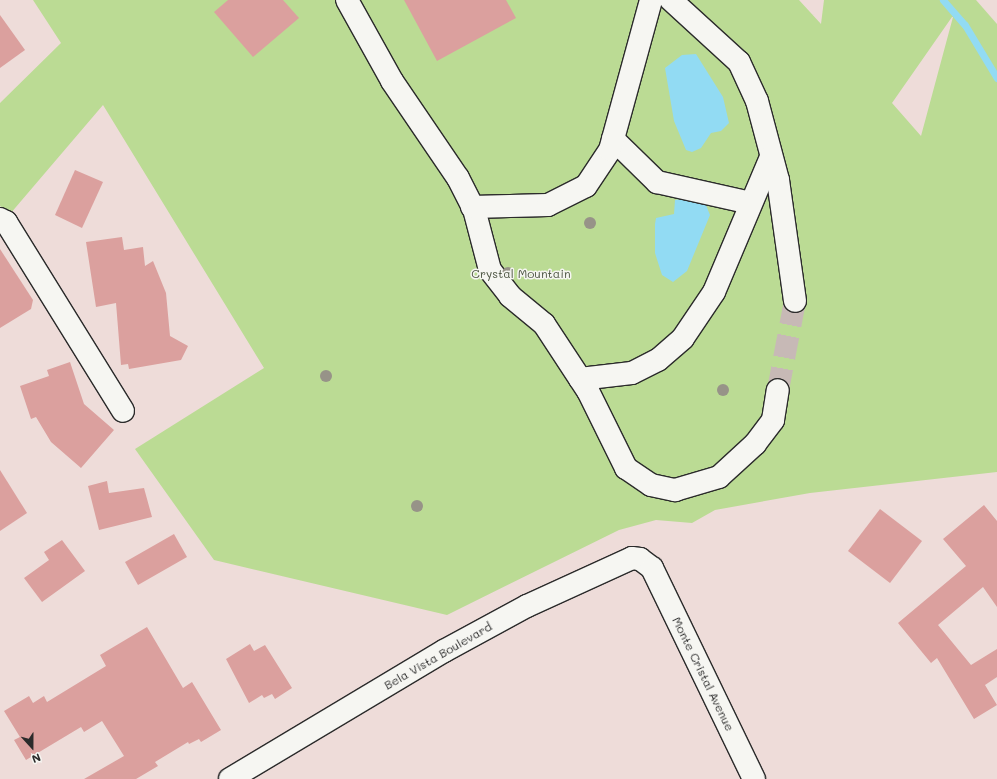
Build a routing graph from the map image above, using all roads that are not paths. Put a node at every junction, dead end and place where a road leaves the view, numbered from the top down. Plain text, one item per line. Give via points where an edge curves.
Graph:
1 (347, 0) edge
2 (652, 0) edge
3 (671, 0) edge
4 (613, 139) junction
5 (771, 157) junction
6 (751, 203) junction
7 (472, 206) junction
8 (0, 219) edge
9 (795, 301) tunnel mouth
10 (580, 379) junction
11 (778, 390) tunnel mouth
12 (123, 411) dead end
13 (652, 568) joint
14 (230, 779) edge
15 (754, 779) edge

1 - 7 street via 392,81
2 - 4 street
3 - 5 street via 739,62 757,101
4 - 6 street via 657,182
4 - 7 street via 586,186 548,205
5 - 6 street
5 - 9 street via 793,269
6 - 10 street via 714,292 683,338 658,360 632,373
7 - 10 street via 490,270 510,296 544,324
8 - 12 street via 6,222
10 - 11 street via 626,468 651,485 675,490 719,477 756,444 773,420
13 - 14 street, Bela Vista Boulevard via 640,559 632,558 527,606 444,651
13 - 15 street, Monte Cristal Avenue

